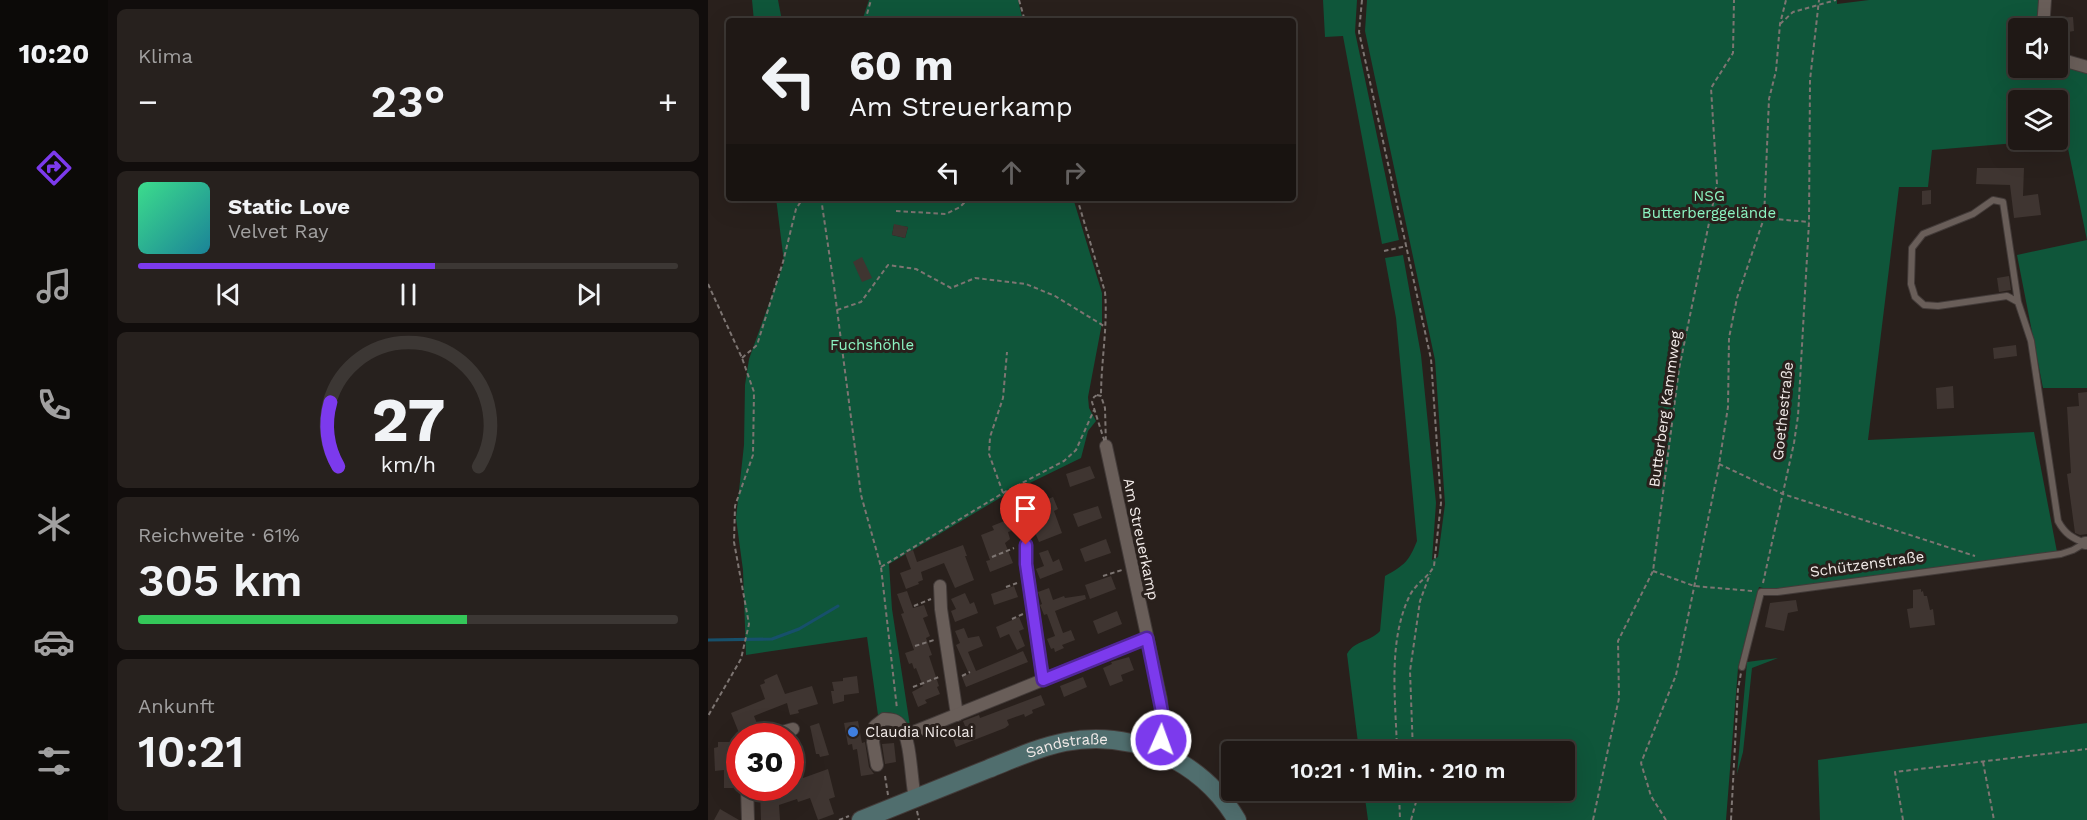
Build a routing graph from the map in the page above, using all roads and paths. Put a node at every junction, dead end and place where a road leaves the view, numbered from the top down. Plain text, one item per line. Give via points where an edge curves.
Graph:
1 (871, 0) edge
2 (1019, 0) edge
3 (1362, 0) edge
4 (1734, 0) edge
5 (1786, 0) edge
6 (1836, 0) edge
7 (2045, 0) edge
8 (1819, 2) edge
9 (866, 18) edge
10 (1024, 18) edge
11 (2044, 18) edge
12 (1780, 24) junction
13 (2068, 62) edge
14 (2087, 67) edge
15 (801, 201) edge
16 (821, 201) edge
17 (966, 201) edge
18 (1078, 201) edge
19 (896, 212) dead end
20 (1764, 218) junction
21 (1809, 222) junction
22 (1407, 246) junction
23 (1384, 251) dead end
24 (708, 284) edge
25 (2018, 302) junction
26 (837, 310) junction
27 (1104, 326) junction
28 (1007, 352) dead end
29 (742, 358) junction
30 (1101, 396) junction
31 (1094, 410) junction
32 (1106, 446) junction
33 (1719, 464) junction
34 (1003, 493) junction
35 (1783, 494) junction
36 (2086, 543) edge
37 (1026, 545) joint
38 (992, 557) dead end
39 (1995, 562) junction
40 (881, 567) junction
41 (1127, 569) dead end
42 (1653, 571) junction
43 (1431, 572) junction
44 (1103, 576) dead end
45 (1694, 586) junction
46 (940, 591) joint
47 (1761, 592) junction
48 (914, 606) dead end
49 (945, 636) junction
50 (1147, 638) junction
51 (915, 646) dead end
52 (1742, 667) joint
53 (950, 673) junction
54 (1043, 680) junction
55 (913, 687) dead end
56 (898, 713) dead end
57 (957, 715) junction
58 (708, 716) edge
59 (906, 735) junction
60 (1397, 741) edge
61 (1413, 741) edge
62 (2087, 749) edge
63 (1158, 751) junction
64 (1983, 762) junction
65 (877, 765) dead end
66 (885, 776) dead end
67 (889, 798) dead end
68 (915, 798) junction
69 (747, 801) edge
70 (1399, 801) edge
71 (1416, 801) edge
72 (748, 820) edge
73 (861, 820) edge
74 (1237, 820) edge
75 (1400, 820) edge
76 (1411, 820) edge
77 (1593, 820) edge
78 (1666, 820) edge
79 (1731, 820) edge
80 (1903, 820) edge
81 (1994, 820) edge

1 - 9 path
2 - 10 path
3 - 22 path via 1359,32
4 - 42 path, Butterberg Kammweg via 1733,53 1711,88 1717,184 1679,369
5 - 12 path
6 - 8 path
7 - 11 street
8 - 12 path via 1793,12
8 - 21 path, Goethestraße via 1810,80
12 - 20 path via 1769,99
13 - 14 street
15 - 29 path via 758,345
16 - 26 path
17 - 19 path via 946,214
18 - 27 path via 1105,292
20 - 21 path
20 - 33 path via 1737,298 1729,338 1728,407
21 - 35 path, Goethestraße via 1798,416
22 - 23 path
22 - 43 path via 1431,359 1441,503
24 - 29 path
25 - 25 lane, Schützenstraße via 2007,296 1924,305 1915,297 1911,284 1912,248 1923,234 1973,214 1993,200 2003,202
25 - 36 lane, Schützenstraße via 2031,340 2058,522 2071,537
26 - 27 path via 861,302 888,265 916,268 951,288 975,278 1026,284
26 - 40 path via 861,495
27 - 30 path
28 - 34 path via 1003,398 990,437 989,454
29 - 58 path via 754,392 753,455 735,506 734,542 749,624 741,659
30 - 31 path via 1094,397
30 - 32 path
31 - 32 path
31 - 34 path via 1076,450 1064,461
32 - 50 street, Am Streuerkamp
33 - 35 path
33 - 45 path
34 - 40 path
35 - 39 path
35 - 47 path, Goethestraße
36 - 39 lane, Schützenstraße via 2061,554
37 - 38 path
37 - 54 street
39 - 47 lane, Schützenstraße
40 - 56 path
41 - 44 path
42 - 45 path
42 - 77 path, Butterberg Kammweg via 1618,641 1619,698
43 - 60 path via 1415,585 1409,596 1398,634
43 - 61 path via 1420,601 1410,670
45 - 47 path
45 - 78 path via 1676,675 1641,763 1651,796
46 - 48 path
46 - 49 street
47 - 52 lane
49 - 51 path
49 - 53 street
50 - 54 street
50 - 63 street, Am Streuerkamp via 1163,717
52 - 79 path
53 - 55 path
53 - 57 street
54 - 57 street
57 - 59 street
59 - 65 street via 895,720 884,719 875,726
59 - 68 street
62 - 64 path
63 - 68 street, Sandstraße via 1113,740 1068,741
63 - 74 street, Sandstraße via 1201,777
64 - 80 path via 1894,772
64 - 81 path
66 - 67 path
68 - 73 street, Sandstraße
69 - 72 street
70 - 75 path
71 - 76 path

